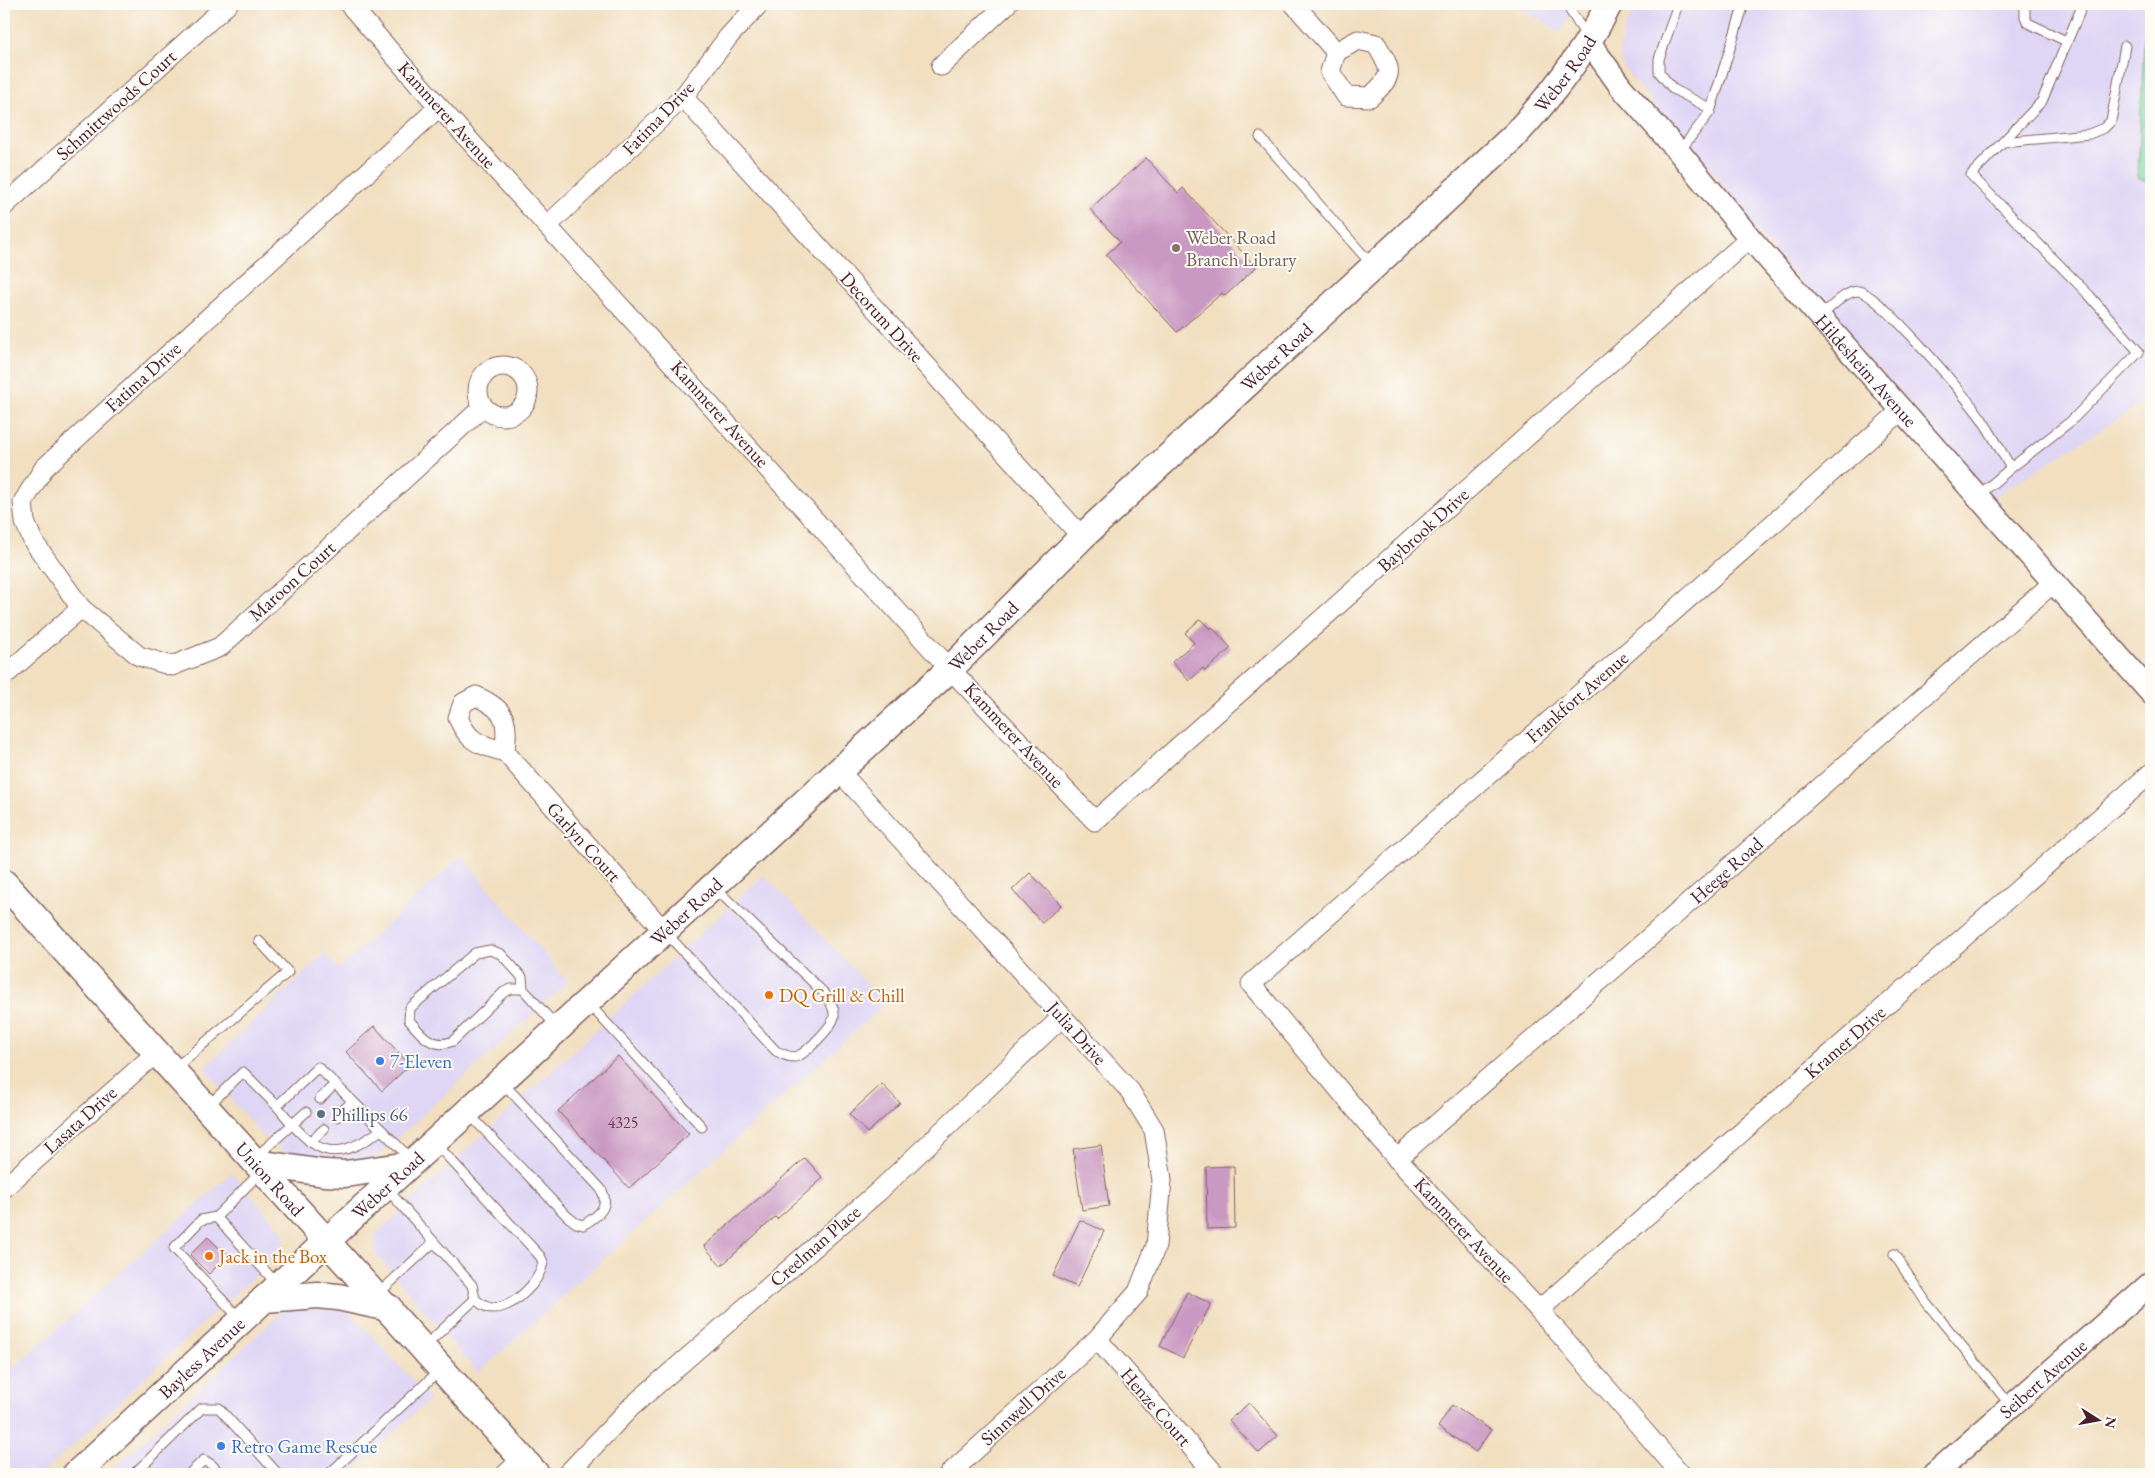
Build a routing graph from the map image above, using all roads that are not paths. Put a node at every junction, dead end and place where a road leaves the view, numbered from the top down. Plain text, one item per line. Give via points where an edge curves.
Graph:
1 (228, 4) edge
2 (349, 4) edge
3 (759, 4) edge
4 (1007, 4) edge
5 (1294, 4) edge
6 (1566, 4) edge
7 (1609, 4) edge
8 (1678, 4) edge
9 (1744, 4) edge
10 (2026, 4) edge
11 (2083, 4) edge
12 (2066, 41) junction
13 (1589, 42) junction
14 (2125, 46) dead end
15 (1336, 52) dead end
16 (941, 66) dead end
17 (683, 97) junction
18 (439, 107) junction
19 (1711, 109) junction
20 (1260, 137) dead end
21 (2003, 142) junction
22 (1679, 152) junction
23 (4, 206) edge
24 (548, 225) junction
25 (1750, 238) junction
26 (1373, 267) junction
27 (1820, 317) junction
28 (483, 407) dead end
29 (1902, 409) junction
30 (2011, 468) junction
31 (1978, 496) junction
32 (1082, 537) junction
33 (2054, 582) junction
34 (82, 608) junction
35 (950, 669) junction
36 (4, 676) edge
37 (2150, 689) edge
38 (504, 752) dead end
39 (839, 771) junction
40 (2151, 773) edge
41 (1095, 821) joint
42 (4, 883) edge
43 (713, 887) junction
44 (664, 931) junction
45 (259, 941) dead end
46 (1251, 984) joint
47 (523, 989) junction
48 (587, 1002) junction
49 (1062, 1017) junction
50 (558, 1029) junction
51 (164, 1061) junction
52 (501, 1081) junction
53 (335, 1084) junction
54 (320, 1098) dead end
55 (352, 1101) junction
56 (277, 1106) junction
57 (207, 1108) junction
58 (306, 1112) dead end
59 (467, 1112) junction
60 (337, 1117) dead end
61 (292, 1125) junction
62 (702, 1127) dead end
63 (324, 1130) dead end
64 (381, 1130) junction
65 (310, 1142) junction
66 (434, 1142) junction
67 (1397, 1159) junction
68 (411, 1163) junction
69 (258, 1164) junction
70 (386, 1187) junction
71 (4, 1188) edge
72 (216, 1217) junction
73 (326, 1241) junction
74 (434, 1242) junction
75 (1894, 1254) dead end
76 (2151, 1283) edge
77 (271, 1293) junction
78 (475, 1299) junction
79 (383, 1302) junction
80 (1539, 1310) junction
81 (241, 1320) junction
82 (1097, 1339) junction
83 (423, 1348) junction
84 (441, 1368) junction
85 (2011, 1406) junction
86 (521, 1469) edge
87 (76, 1474) edge
88 (134, 1474) edge
89 (188, 1474) edge
90 (220, 1474) edge
91 (278, 1474) edge
92 (329, 1474) edge
93 (567, 1474) edge
94 (949, 1474) edge
95 (1215, 1474) edge
96 (1681, 1474) edge
97 (1934, 1474) edge

1 - 23 street, Schmittwoods Court
2 - 18 street, Kammerer Avenue
3 - 17 street, Fatima Drive via 728,36
4 - 16 street
5 - 15 street
6 - 13 lane
7 - 13 main road, Weber Road
8 - 19 lane via 1659,59 1659,72 1673,89
9 - 19 lane
10 - 12 lane via 2028,23
11 - 12 lane
12 - 21 lane via 2042,100
13 - 22 street, Hildesheim Avenue via 1621,87
13 - 26 main road, Weber Road via 1556,88 1512,137
14 - 21 lane via 2111,121 2104,128 2089,134
17 - 24 street, Fatima Drive
17 - 32 street, Decorum Drive
18 - 24 street, Kammerer Avenue
18 - 34 street, Fatima Drive via 44,468 23,502 25,522 33,541
19 - 22 lane
20 - 26 lane
21 - 30 lane via 1971,175 2089,295 2139,352 2071,421
22 - 25 street, Hildesheim Avenue
24 - 35 street, Kammerer Avenue
25 - 27 street, Hildesheim Avenue
25 - 41 street, Baybrook Drive
26 - 32 main road, Weber Road
27 - 29 street, Hildesheim Avenue
27 - 30 lane via 1849,293 1858,291 1883,306 1964,396
28 - 34 street, Maroon Court via 220,647 172,666 139,656
29 - 31 street, Hildesheim Avenue
29 - 46 street, Frankfort Avenue
30 - 31 lane
31 - 33 street, Hildesheim Avenue
32 - 35 main road, Weber Road
33 - 37 street, Hildesheim Avenue
33 - 67 street, Heege Road
34 - 36 street
35 - 39 main road, Weber Road
35 - 41 street, Kammerer Avenue
38 - 44 street, Garlyn Court
39 - 43 main road, Weber Road
39 - 49 street, Julia Drive
40 - 80 street, Kramer Drive
42 - 51 main road, Union Road
43 - 44 main road, Weber Road
43 - 44 lane via 825,994 833,1006 835,1016 830,1027 799,1056 789,1057 776,1051
44 - 48 main road, Weber Road
45 - 51 lane via 288,972
46 - 67 street, Kammerer Avenue
47 - 47 lane via 522,977 501,954 483,950 475,953 410,1008 409,1020 429,1040 444,1045 504,992
47 - 50 lane
48 - 50 main road, Weber Road
48 - 62 lane
49 - 82 street, Julia Drive via 1130,1091 1154,1130 1162,1180 1156,1246 1138,1292
49 - 93 street, Creelman Place via 879,1191 631,1407
50 - 52 main road, Weber Road
51 - 57 main road, Union Road
51 - 71 street, Lasata Drive
52 - 59 main road, Weber Road
52 - 59 lane via 602,1190 606,1203 595,1216 583,1225 567,1216
53 - 54 lane
53 - 55 lane
53 - 56 lane via 318,1067
55 - 60 lane
55 - 64 lane
56 - 57 lane via 243,1072
56 - 61 lane
57 - 69 main road, Union Road
58 - 61 lane
59 - 66 main road, Weber Road
61 - 65 lane via 300,1136
61 - 69 lane
63 - 65 lane
64 - 65 lane via 347,1149 332,1151
64 - 68 lane
66 - 68 main road, Weber Road
66 - 78 lane via 543,1262 538,1276 510,1304 493,1308
67 - 80 street, Kammerer Avenue
68 - 69 main road via 345,1174
68 - 70 main road, Weber Road
69 - 72 lane
69 - 73 main road, Union Road
70 - 73 main road, Weber Road
70 - 74 lane
72 - 77 lane
72 - 81 lane via 201,1220 174,1248
73 - 77 main road, Bayless Avenue
73 - 79 main road, Union Road
74 - 78 lane via 472,1285
74 - 79 lane
75 - 85 lane via 1926,1302
76 - 85 street, Seibert Avenue
77 - 79 main road
77 - 81 main road, Bayless Avenue
78 - 83 lane
79 - 83 main road, Union Road
80 - 96 street, Kammerer Avenue
81 - 87 main road, Bayless Avenue
82 - 94 street, Sinnwell Drive
82 - 95 street, Henze Court
83 - 84 main road, Union Road
84 - 86 main road, Union Road
84 - 92 lane
85 - 97 street, Seibert Avenue
88 - 91 lane via 202,1408 219,1408
89 - 90 lane via 204,1460

